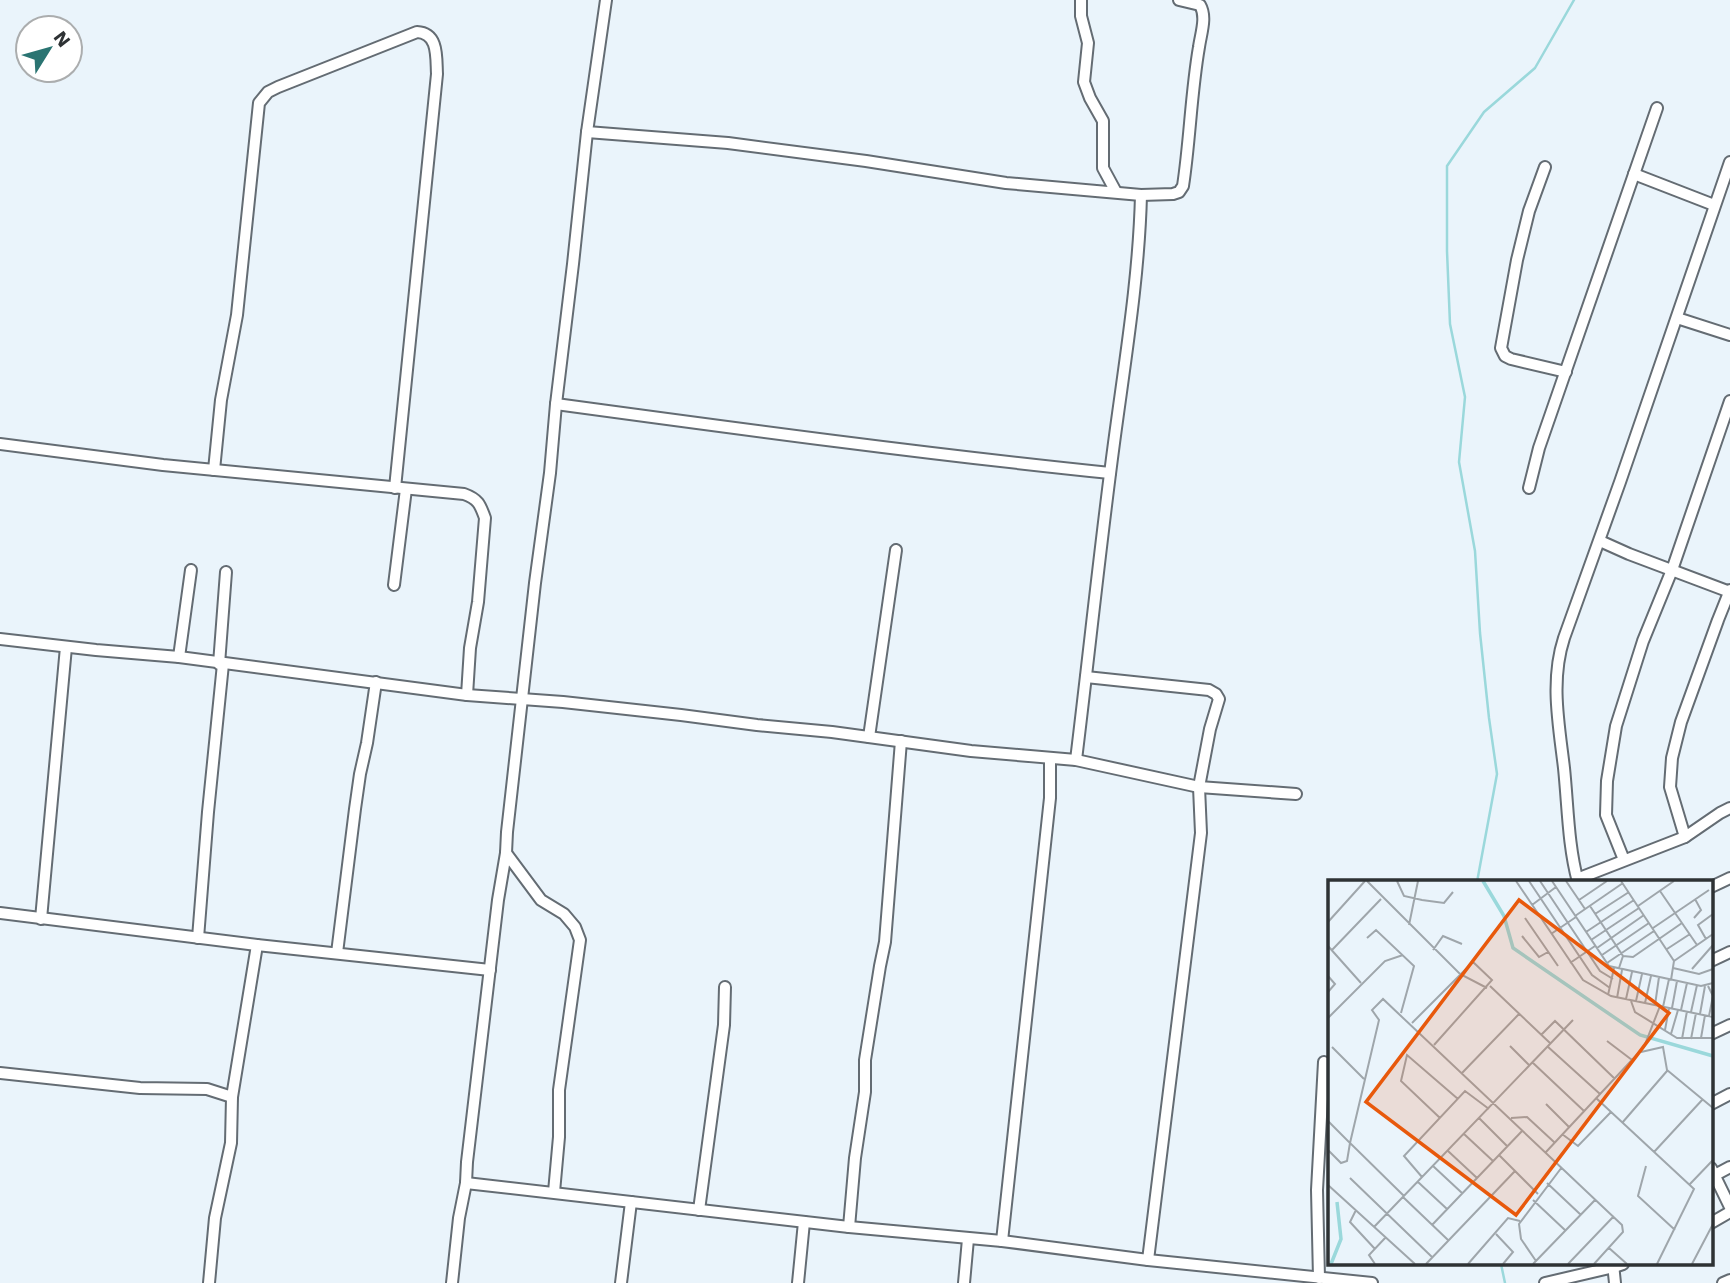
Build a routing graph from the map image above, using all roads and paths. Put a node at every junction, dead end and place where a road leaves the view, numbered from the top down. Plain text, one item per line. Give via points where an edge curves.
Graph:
1 (606, 0) edge
2 (1081, 0) edge
3 (1180, 0) edge
4 (1657, 108) dead end
5 (587, 132) junction
6 (1730, 162) edge
7 (1545, 167) dead end
8 (1634, 174) junction
9 (1116, 192) junction
10 (1141, 195) junction
11 (1714, 205) junction
12 (1677, 318) junction
13 (1730, 335) edge
14 (1566, 372) junction
15 (1730, 401) edge
16 (556, 404) junction
17 (0, 444) edge
18 (214, 470) junction
19 (1110, 473) junction
20 (1529, 488) dead end
21 (401, 489) junction
22 (1600, 541) junction
23 (896, 550) dead end
24 (191, 570) dead end
25 (1672, 570) junction
26 (226, 572) dead end
27 (394, 585) dead end
28 (1730, 591) edge
29 (0, 639) edge
30 (66, 647) junction
31 (179, 657) junction
32 (221, 664) junction
33 (1086, 677) junction
34 (376, 682) junction
35 (467, 695) junction
36 (522, 699) junction
37 (869, 737) junction
38 (901, 741) junction
39 (1050, 759) junction
40 (1076, 760) junction
41 (1199, 787) junction
42 (1296, 794) dead end
43 (1730, 808) edge
44 (1685, 836) junction
45 (506, 853) junction
46 (1624, 860) junction
47 (1730, 878) edge
48 (1578, 880) edge
49 (1580, 880) edge
50 (1712, 887) edge
51 (0, 913) edge
52 (41, 919) junction
53 (198, 938) junction
54 (257, 945) junction
55 (1730, 951) edge
56 (337, 953) junction
57 (1712, 960) edge
58 (490, 970) junction
59 (725, 987) dead end
60 (1730, 1025) edge
61 (1712, 1034) edge
62 (1324, 1062) dead end
63 (0, 1073) edge
64 (1730, 1094) edge
65 (232, 1097) junction
66 (1712, 1103) edge
67 (1730, 1167) edge
68 (1713, 1172) edge
69 (466, 1183) junction
70 (554, 1192) junction
71 (631, 1202) junction
72 (699, 1210) junction
73 (1730, 1210) edge
74 (804, 1222) junction
75 (1712, 1222) edge
76 (849, 1227) junction
77 (968, 1239) junction
78 (1002, 1241) junction
79 (1148, 1260) junction
80 (1613, 1266) edge
81 (1319, 1278) junction
82 (1730, 1279) edge
83 (209, 1283) edge
84 (452, 1283) edge
85 (621, 1283) edge
86 (798, 1283) edge
87 (964, 1283) edge
88 (1372, 1283) edge
89 (1545, 1283) edge
90 (1723, 1283) edge

1 - 5 street
2 - 9 street via 1088,44 1084,82 1102,116 1103,168
3 - 10 street via 1200,5 1203,12 1184,186 1173,194
4 - 8 street
5 - 9 street via 728,143 1006,183
5 - 16 street
6 - 11 street
7 - 14 street via 1517,260 1501,348 1511,359
8 - 11 street
8 - 14 street
9 - 10 street
10 - 19 street via 1135,295
11 - 12 street
12 - 13 street
12 - 22 street
14 - 20 street
15 - 25 street
16 - 19 street
16 - 36 street
17 - 18 street
18 - 21 street
18 - 21 street via 237,315 258,103 278,87 424,33 436,48 437,74
19 - 33 street
21 - 27 street
21 - 35 street via 473,497 485,518
22 - 25 street
22 - 48 street via 1564,638 1556,678 1571,852
23 - 37 street
24 - 31 street
25 - 28 street
25 - 46 street via 1620,712 1607,780 1606,816
26 - 32 street
28 - 44 street via 1672,758 1670,787
29 - 30 street
30 - 31 street
30 - 52 street
31 - 32 street
32 - 34 street
32 - 53 street
33 - 40 street
33 - 41 street via 1216,694 1219,699
34 - 35 street
34 - 56 street
35 - 36 street
36 - 37 street
36 - 45 street
37 - 38 street
38 - 39 street
38 - 76 street via 885,942 865,1060
39 - 40 street
39 - 78 street via 1050,798
40 - 41 street
41 - 42 street
41 - 79 street via 1201,833
43 - 44 street
44 - 46 street
45 - 58 street
45 - 70 street via 541,900 564,914 580,940 559,1090
46 - 49 street
47 - 50 street
51 - 52 street
52 - 53 street
53 - 54 street
54 - 56 street
54 - 65 street
55 - 57 street
56 - 58 street
58 - 69 street
59 - 72 street
60 - 61 street
62 - 81 street via 1317,1190
63 - 65 street via 140,1088 206,1089
64 - 66 street
65 - 83 street via 231,1143 215,1218
67 - 68 street
68 - 73 street
69 - 70 street
69 - 84 street
70 - 71 street
71 - 72 street
71 - 85 street
72 - 74 street
73 - 75 street
74 - 76 street
74 - 86 street
76 - 77 street
77 - 78 street
77 - 87 street
78 - 79 street
79 - 81 street
80 - 89 street
81 - 88 street
82 - 90 street

